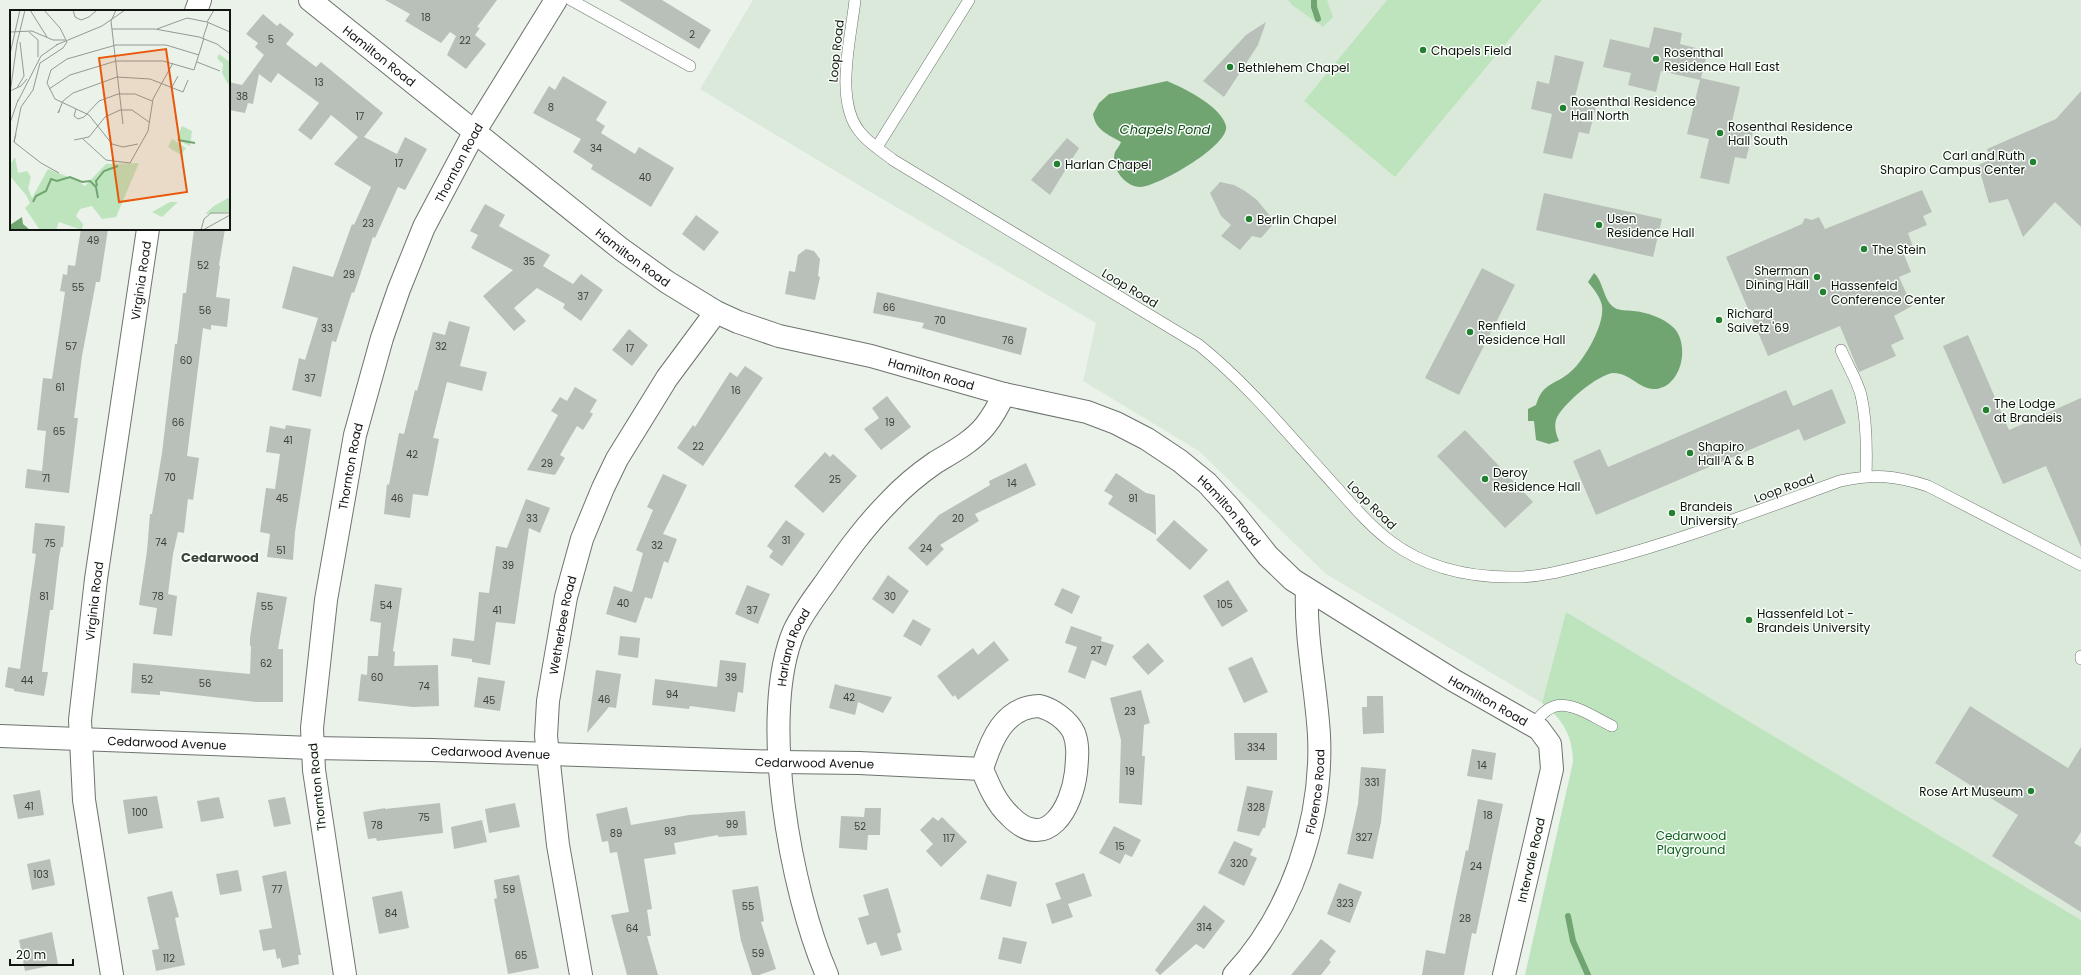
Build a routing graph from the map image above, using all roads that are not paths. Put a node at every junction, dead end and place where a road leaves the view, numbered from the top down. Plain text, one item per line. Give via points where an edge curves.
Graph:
1 (200, 0) edge
2 (310, 0) edge
3 (556, 0) edge
4 (571, 0) edge
5 (855, 0) edge
6 (969, 0) edge
7 (196, 10) edge
8 (690, 66) dead end
9 (474, 131) junction
10 (877, 147) junction
11 (148, 230) edge
12 (716, 312) junction
13 (1841, 350) dead end
14 (1004, 394) junction
15 (1866, 476) junction
16 (2081, 564) edge
17 (1307, 590) junction
18 (1534, 725) junction
19 (1612, 726) dead end
20 (0, 736) edge
21 (80, 739) junction
22 (1550, 744) joint
23 (312, 748) junction
24 (547, 755) junction
25 (780, 762) junction
26 (982, 769) junction
27 (112, 975) edge
28 (345, 975) edge
29 (580, 975) edge
30 (827, 975) edge
31 (1234, 975) edge
32 (1504, 975) edge

1 - 7 street
2 - 9 street, Hamilton Road
3 - 9 street, Thornton Road
4 - 8 lane
5 - 10 lane, Loop Road via 845,83 848,110 860,132
6 - 10 lane
9 - 12 street, Hamilton Road via 633,258
9 - 23 street, Thornton Road via 415,248 388,319 361,410 328,586 314,697
10 - 15 lane, Loop Road via 893,160 1199,345 1252,393 1364,517 1389,540 1415,558 1448,570 1481,576 1519,577 1568,569 1644,550 1840,481
11 - 21 street, Virginia Road via 92,607
12 - 14 street, Hamilton Road via 778,336 871,356
12 - 24 street, Wetherbee Road via 651,402 617,459 592,513 573,566 558,642 548,701
13 - 15 lane via 1860,394 1864,414 1867,443
14 - 17 street, Hamilton Road via 1087,412 1147,439 1207,483 1275,564
14 - 25 street, Harland Road via 991,418 977,434 914,479 881,510 844,554 804,614 794,631 785,661 780,705
15 - 16 lane, Loop Road via 1910,480 1928,486
17 - 18 street, Hamilton Road via 1459,683
17 - 31 street, Florence Road via 1307,625 1319,748 1311,823 1303,854 1282,902 1256,948
18 - 19 lane via 1545,710 1559,705 1580,709
18 - 22 street, Hamilton Road
20 - 21 street, Cedarwood Avenue
21 - 23 street, Cedarwood Avenue
21 - 27 street, Virginia Road via 84,800
22 - 32 street, Intervale Road via 1552,769
23 - 24 street, Cedarwood Avenue
23 - 28 street, Thornton Road
24 - 25 street, Cedarwood Avenue
24 - 29 street, Wetherbee Road via 564,889
25 - 26 street, Cedarwood Avenue
25 - 30 street, Harland Road via 797,882 813,941
26 - 26 street via 999,728 1008,717 1024,708 1048,708 1074,732 1078,756 1075,778 1067,807 1052,826 1037,829 1018,823 996,798

